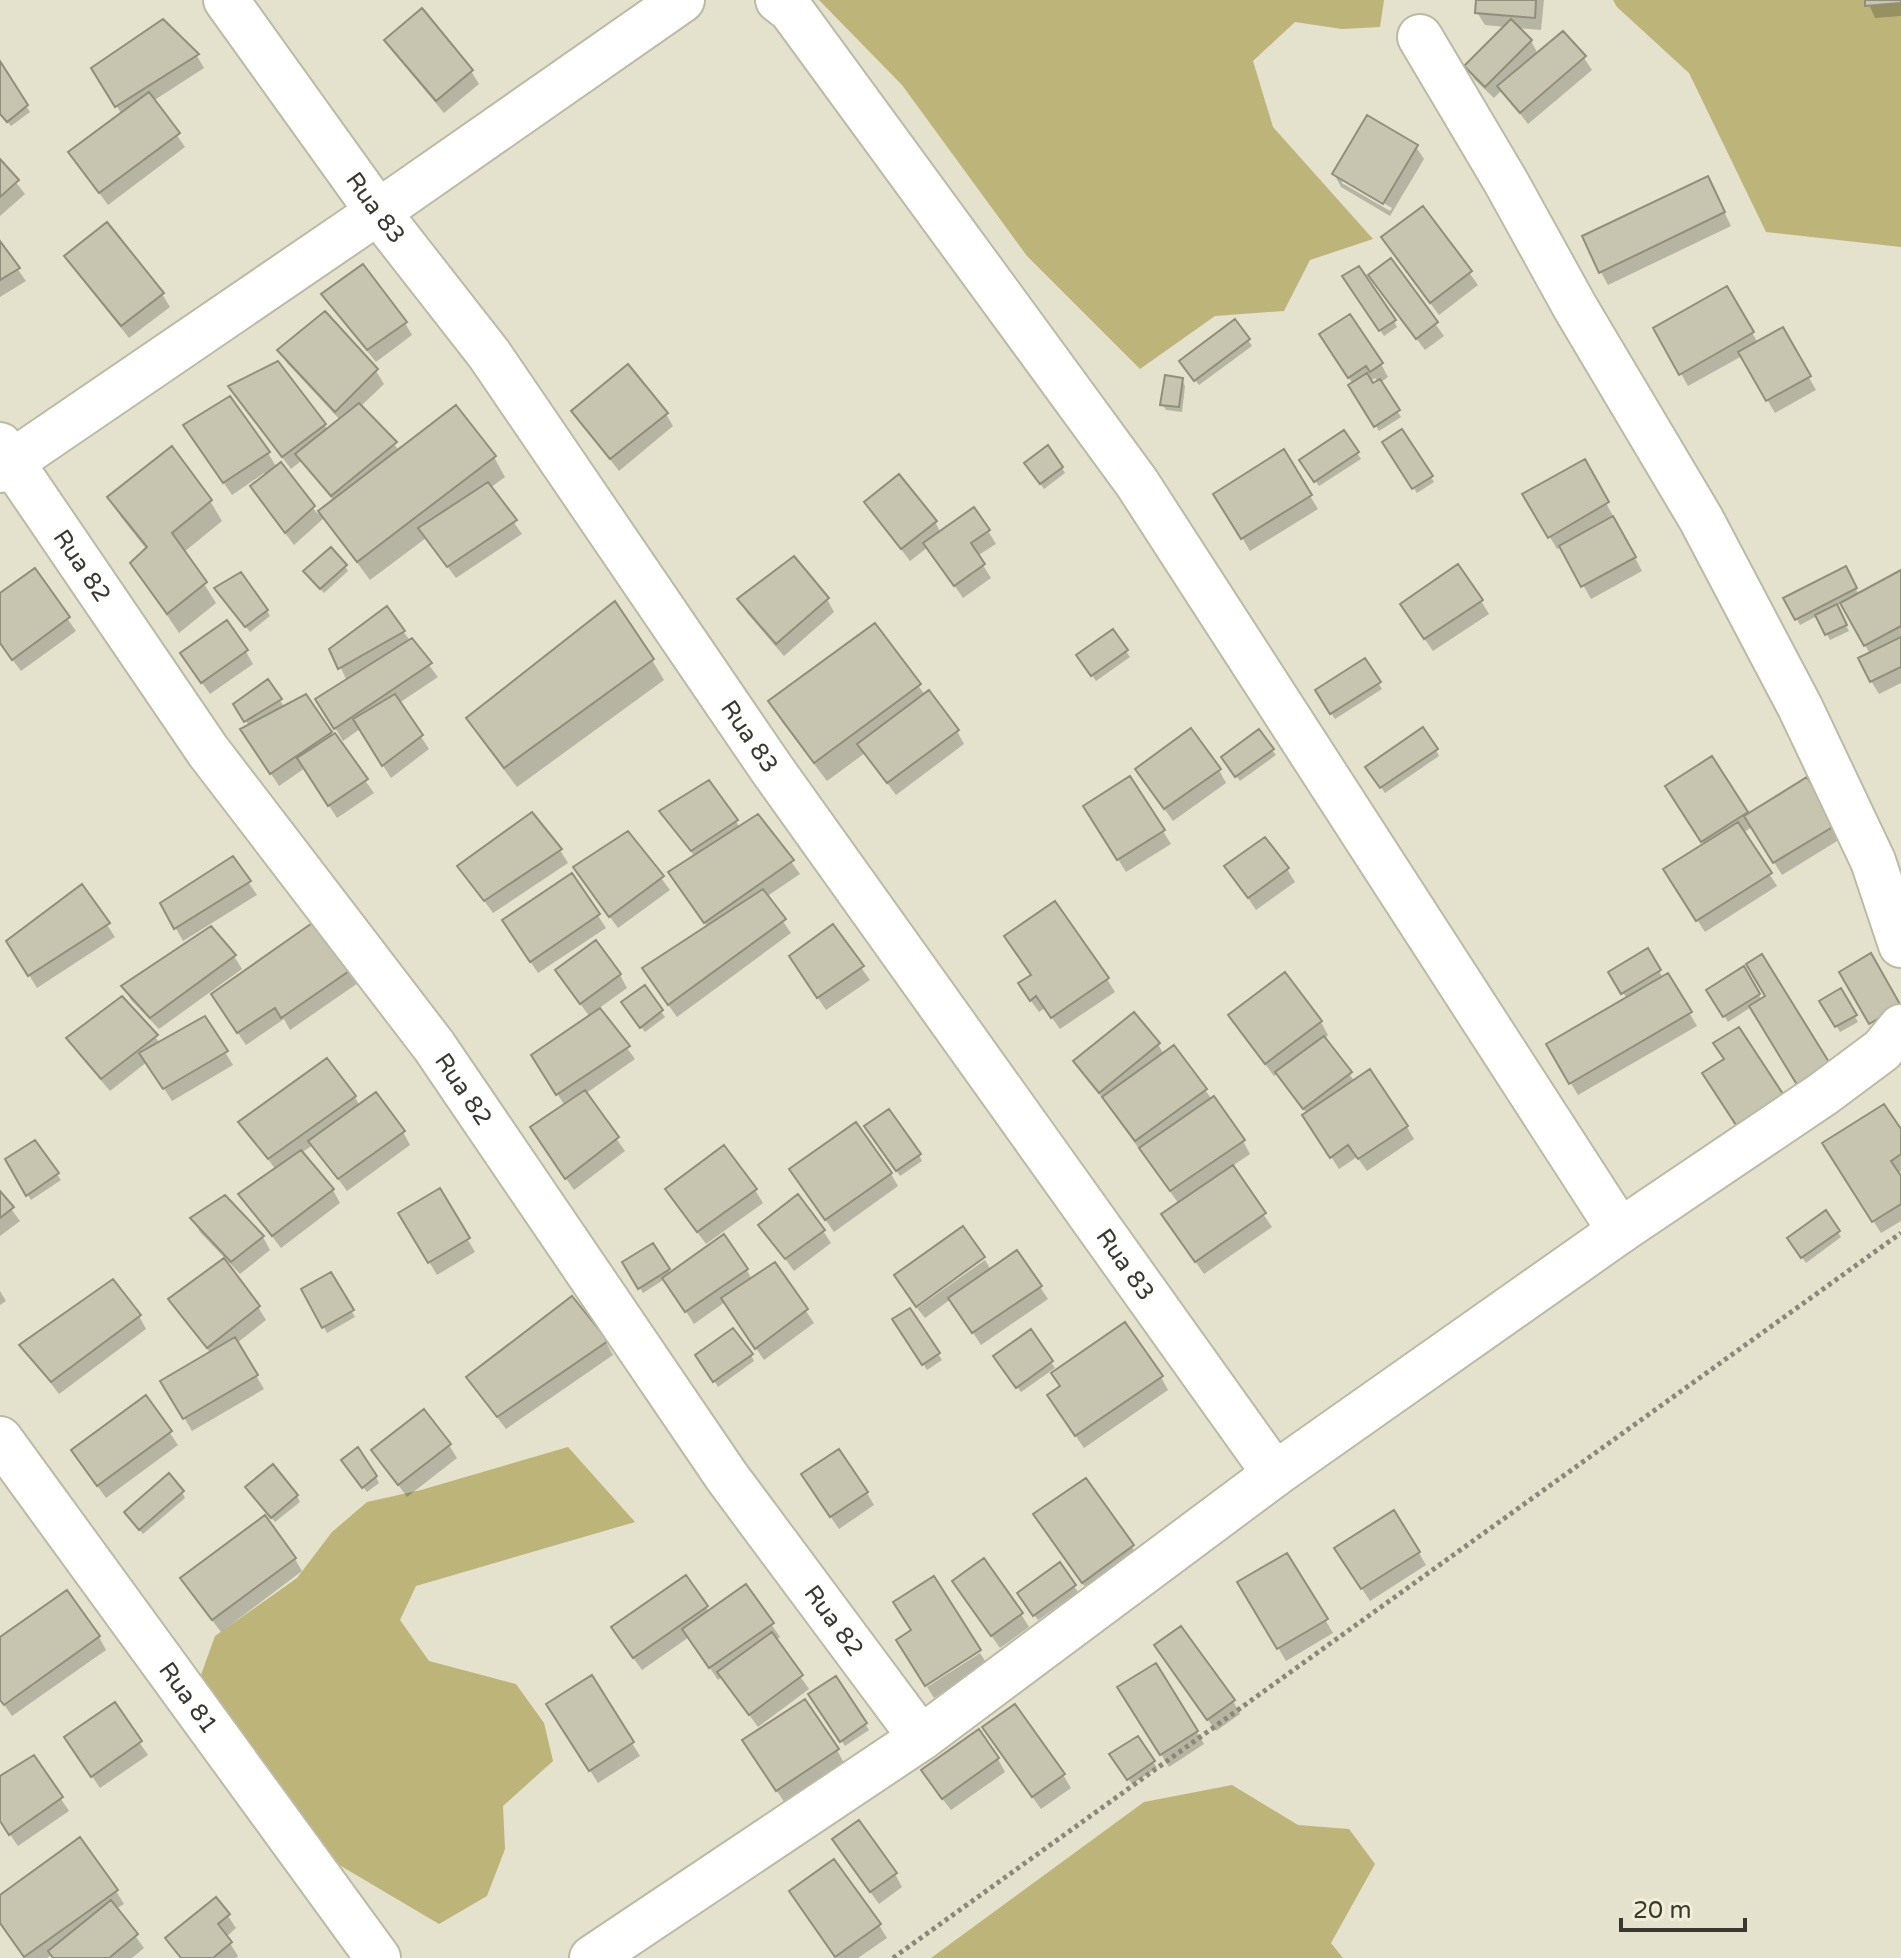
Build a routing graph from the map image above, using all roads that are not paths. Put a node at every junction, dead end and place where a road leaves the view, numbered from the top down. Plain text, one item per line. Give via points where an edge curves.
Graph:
1 (226, 0) edge
2 (682, 0) edge
3 (778, 0) edge
4 (1420, 37) dead end
5 (378, 212) junction
6 (4, 459) edge
7 (1901, 945) edge
8 (1901, 1027) edge
9 (1620, 1231) junction
10 (0, 1439) edge
11 (1275, 1474) junction
12 (921, 1738) junction
13 (378, 1958) edge
14 (592, 1958) edge

1 - 5 street, Rua 83
2 - 5 street
3 - 9 street via 791,10 1137,483
4 - 7 street via 1701,519 1873,861
5 - 6 street
5 - 11 street, Rua 83 via 489,354 771,768
6 - 12 street, Rua 82 via 208,751 434,1046 727,1477
8 - 9 street via 1882,1050 1823,1094
9 - 11 street
10 - 13 street, Rua 81
11 - 12 street
12 - 14 street

